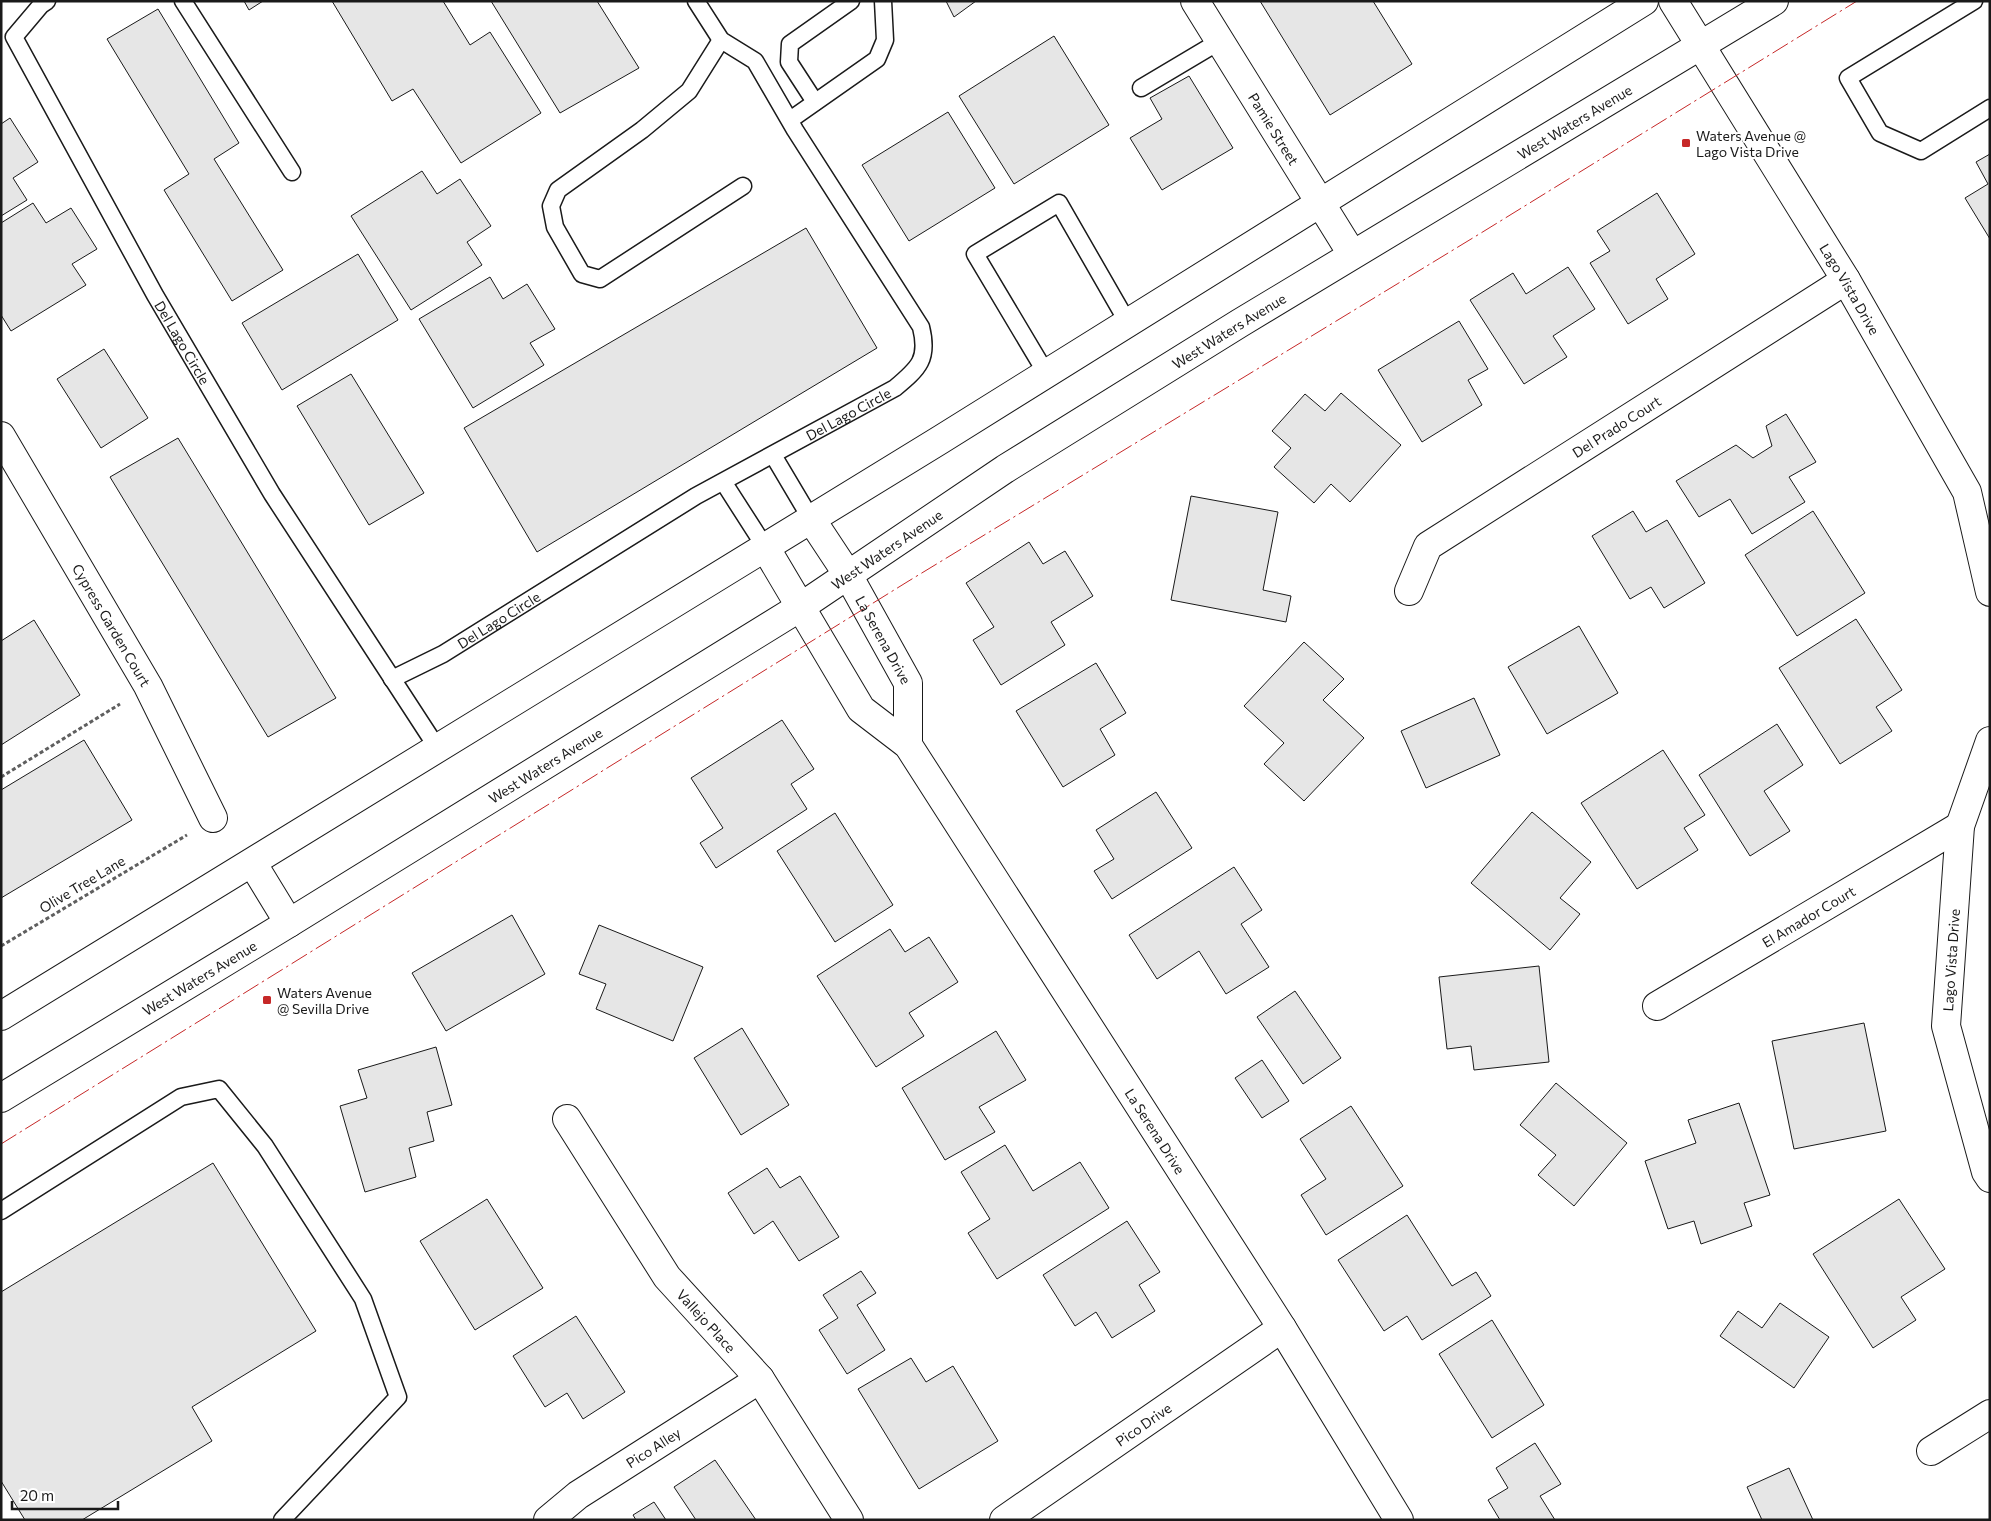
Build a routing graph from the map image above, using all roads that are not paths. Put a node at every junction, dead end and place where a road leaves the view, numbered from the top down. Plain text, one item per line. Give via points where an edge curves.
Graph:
1 (47, 1) edge
2 (183, 1) edge
3 (696, 1) edge
4 (851, 1) edge
5 (883, 1) edge
6 (1195, 1) edge
7 (1644, 1) edge
8 (1673, 1) edge
9 (1774, 1) edge
10 (1974, 1) edge
11 (722, 40) junction
12 (1220, 41) junction
13 (1700, 45) junction
14 (1141, 88) dead end
15 (815, 102) junction
16 (1990, 108) edge
17 (790, 120) junction
18 (292, 172) dead end
19 (743, 186) dead end
20 (1322, 204) junction
21 (1352, 254) junction
22 (1846, 280) junction
23 (1128, 323) junction
24 (1046, 373) junction
25 (1, 436) edge
26 (773, 455) junction
27 (724, 483) junction
28 (811, 519) junction
29 (765, 547) junction
30 (848, 575) junction
31 (1409, 591) dead end
32 (1990, 592) edge
33 (802, 606) junction
34 (392, 679) junction
35 (1990, 741) edge
36 (908, 745) junction
37 (438, 749) junction
38 (213, 818) dead end
39 (1960, 826) junction
40 (253, 864) junction
41 (289, 923) junction
42 (1657, 1006) dead end
43 (1, 1016) edge
44 (1, 1098) edge
45 (567, 1119) dead end
46 (1990, 1178) edge
47 (1, 1211) edge
48 (1282, 1328) junction
49 (760, 1379) junction
50 (1990, 1414) edge
51 (1931, 1451) dead end
52 (282, 1520) edge
53 (548, 1520) edge
54 (849, 1520) edge
55 (1004, 1520) edge
56 (1399, 1520) edge

1 - 34 lane, Del Lago Circle via 14,37 155,294 272,494
2 - 18 lane
3 - 11 lane, Del Lago Circle
4 - 15 lane via 790,44 789,62
5 - 15 lane via 885,40 877,59
6 - 12 street, Pamie Street
7 - 20 street
8 - 13 street, Lago Vista Drive
9 - 13 street, West Waters Avenue
10 - 16 lane via 1848,78 1880,134 1921,151
11 - 17 lane, Del Lago Circle via 755,60
11 - 19 lane via 689,91 642,130 558,190 551,206 555,226 582,274 600,279
12 - 14 lane
12 - 20 street, Pamie Street
13 - 21 street, West Waters Avenue
13 - 22 street, Lago Vista Drive
15 - 17 lane
17 - 26 lane, Del Lago Circle via 921,327 924,357 912,374 895,388
20 - 21 street, Pamie Street
20 - 23 street
21 - 30 street, West Waters Avenue via 1005,469
22 - 31 street, Del Prado Court via 1428,546
22 - 32 street, Lago Vista Drive via 1966,492
23 - 24 street
23 - 24 lane via 1059,203 975,254
24 - 28 street
25 - 38 street, Cypress Garden Court via 148,686
26 - 27 lane, Del Lago Circle
26 - 28 lane
27 - 29 lane
27 - 34 lane, Del Lago Circle via 696,496 443,654
28 - 29 street
28 - 30 street, La Serena Drive
29 - 33 street, La Serena Drive
29 - 37 street
30 - 33 street, West Waters Avenue
30 - 36 street, La Serena Drive via 908,683
33 - 36 street, La Serena Drive via 861,709
33 - 41 street, West Waters Avenue
34 - 37 lane, Del Lago Circle
35 - 39 street, Lago Vista Drive
36 - 48 street, La Serena Drive
37 - 40 street
39 - 42 street, El Amador Court
39 - 46 street, Lago Vista Drive via 1946,1026
40 - 41 street
40 - 43 street
41 - 44 street, West Waters Avenue
45 - 49 street, Vallejo Place via 667,1277
47 - 52 lane via 181,1097 219,1088 265,1146 363,1299 398,1397
48 - 55 street, Pico Drive
48 - 56 street, La Serena Drive
49 - 53 street, Pico Alley via 578,1496
49 - 54 street, Vallejo Place
50 - 51 street

